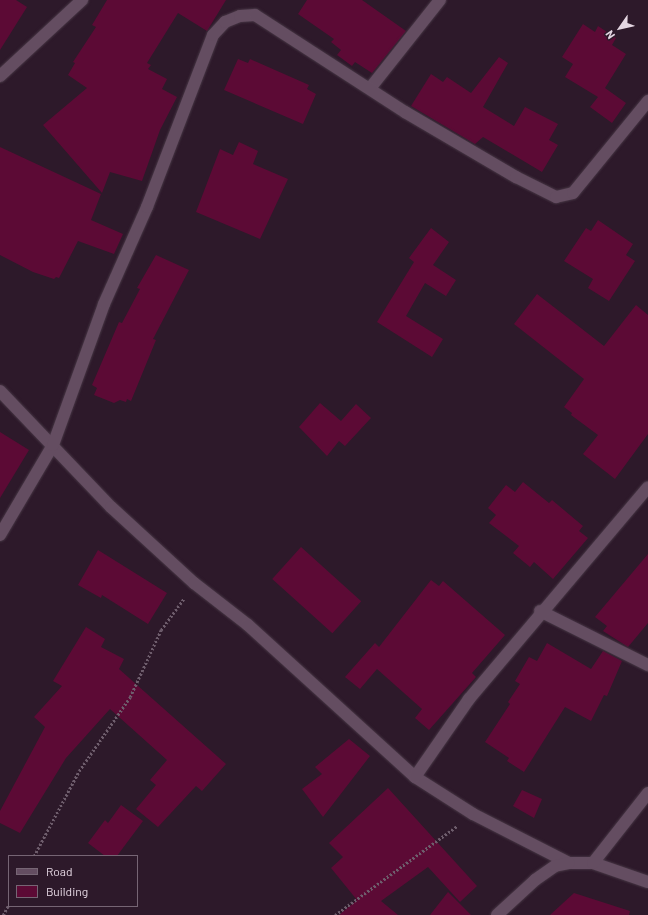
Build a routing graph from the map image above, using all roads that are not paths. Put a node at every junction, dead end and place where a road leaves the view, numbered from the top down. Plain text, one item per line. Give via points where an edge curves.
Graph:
1 (82, 0) edge
2 (440, 0) edge
3 (0, 76) edge
4 (371, 87) junction
5 (648, 101) edge
6 (0, 392) edge
7 (53, 445) junction
8 (648, 487) edge
9 (0, 535) edge
10 (540, 611) junction
11 (648, 665) edge
12 (415, 777) junction
13 (648, 793) edge
14 (569, 863) junction
15 (593, 863) junction
16 (648, 882) edge
17 (497, 915) edge

1 - 3 street
2 - 4 street
4 - 5 street via 445,136 556,197 573,192
4 - 7 street via 351,78 255,15 240,16 225,22 213,35 147,207 104,304
6 - 7 street
7 - 9 street
7 - 12 street via 111,506 194,583 248,625
8 - 10 street
10 - 11 street
10 - 12 street via 456,715
12 - 14 street via 473,814
13 - 15 street
14 - 15 street
14 - 17 street via 555,866 540,876
15 - 16 street

